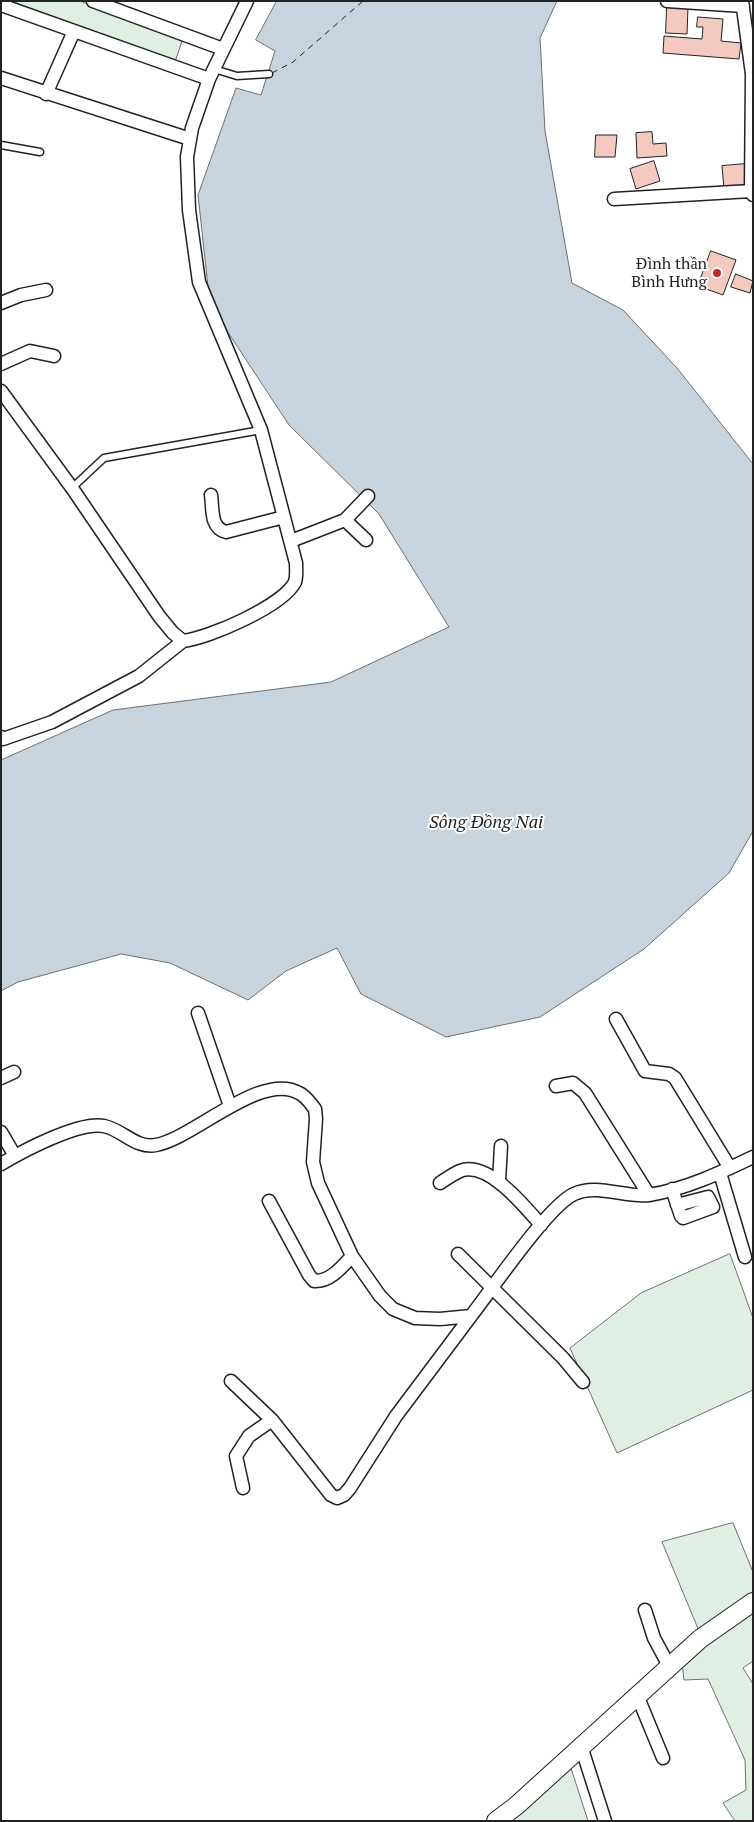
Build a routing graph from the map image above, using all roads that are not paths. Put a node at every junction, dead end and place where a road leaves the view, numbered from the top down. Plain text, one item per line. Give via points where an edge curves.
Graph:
1 (93, 1) edge
2 (247, 1) edge
3 (667, 1) edge
4 (742, 4) edge
5 (1, 5) edge
6 (74, 31) junction
7 (222, 50) junction
8 (212, 74) junction
9 (269, 74) dead end
10 (1, 78) edge
11 (46, 94) junction
12 (190, 139) junction
13 (1, 145) edge
14 (40, 152) dead end
15 (752, 193) edge
16 (614, 199) dead end
17 (46, 290) dead end
18 (1, 303) edge
19 (54, 356) dead end
20 (1, 364) edge
21 (1, 391) edge
22 (261, 430) junction
23 (72, 488) junction
24 (211, 495) dead end
25 (368, 496) dead end
26 (284, 517) junction
27 (345, 520) junction
28 (366, 540) dead end
29 (291, 541) junction
30 (183, 641) junction
31 (1, 737) edge
32 (198, 1013) dead end
33 (616, 1018) dead end
34 (14, 1072) dead end
35 (1, 1078) edge
36 (556, 1086) dead end
37 (230, 1106) junction
38 (1, 1132) edge
39 (501, 1146) dead end
40 (15, 1156) junction
41 (753, 1157) edge
42 (1, 1164) edge
43 (725, 1171) junction
44 (499, 1181) junction
45 (440, 1183) dead end
46 (672, 1189) junction
47 (649, 1195) junction
48 (269, 1201) dead end
49 (677, 1205) dead end
50 (541, 1225) junction
51 (458, 1254) dead end
52 (352, 1256) junction
53 (746, 1257) dead end
54 (492, 1289) junction
55 (471, 1316) junction
56 (231, 1381) dead end
57 (583, 1382) dead end
58 (272, 1420) junction
59 (244, 1488) dead end
60 (753, 1602) edge
61 (645, 1610) dead end
62 (669, 1666) junction
63 (637, 1695) junction
64 (581, 1746) junction
65 (663, 1758) dead end
66 (496, 1821) edge
67 (605, 1821) edge

1 - 7 street
2 - 7 street
3 - 4 street
4 - 15 street via 752,74
5 - 6 street
6 - 8 street
6 - 11 street
7 - 8 street
8 - 9 lane
8 - 12 street
10 - 11 street
11 - 12 street
12 - 22 street via 187,156 189,210 196,268
13 - 14 lane
15 - 16 street
17 - 18 street
19 - 20 street via 30,351
21 - 23 street
22 - 23 lane via 104,458
22 - 26 street
23 - 30 street via 159,616
24 - 26 street via 215,526 219,530 226,532
25 - 27 street
26 - 29 street
27 - 28 street
27 - 29 street
29 - 30 street via 296,574 290,589 226,627
30 - 31 street via 139,676 60,717 3,739
32 - 37 street
33 - 43 street via 645,1071 669,1074 674,1078
34 - 35 street
36 - 47 street via 573,1083 585,1093
37 - 40 street via 160,1144 144,1145 114,1129 90,1126
37 - 52 street via 270,1090 291,1090 307,1099 315,1109 316,1119 314,1174
38 - 40 street
39 - 44 street
40 - 42 street
41 - 43 street
43 - 46 street
43 - 53 street
44 - 45 street via 461,1170
44 - 50 street
46 - 47 street
46 - 49 street
47 - 50 street via 584,1190 566,1198
48 - 52 street via 314,1281 328,1278
50 - 54 street
51 - 54 street
52 - 55 street via 380,1296 402,1315 440,1319
54 - 55 street
54 - 57 street
55 - 58 street via 396,1416 344,1495 337,1498 332,1495
56 - 58 street
58 - 59 street via 249,1436 236,1456
60 - 62 main road via 700,1639
61 - 62 street via 654,1638
62 - 63 main road
63 - 64 main road
63 - 65 street
64 - 66 main road
64 - 67 street

